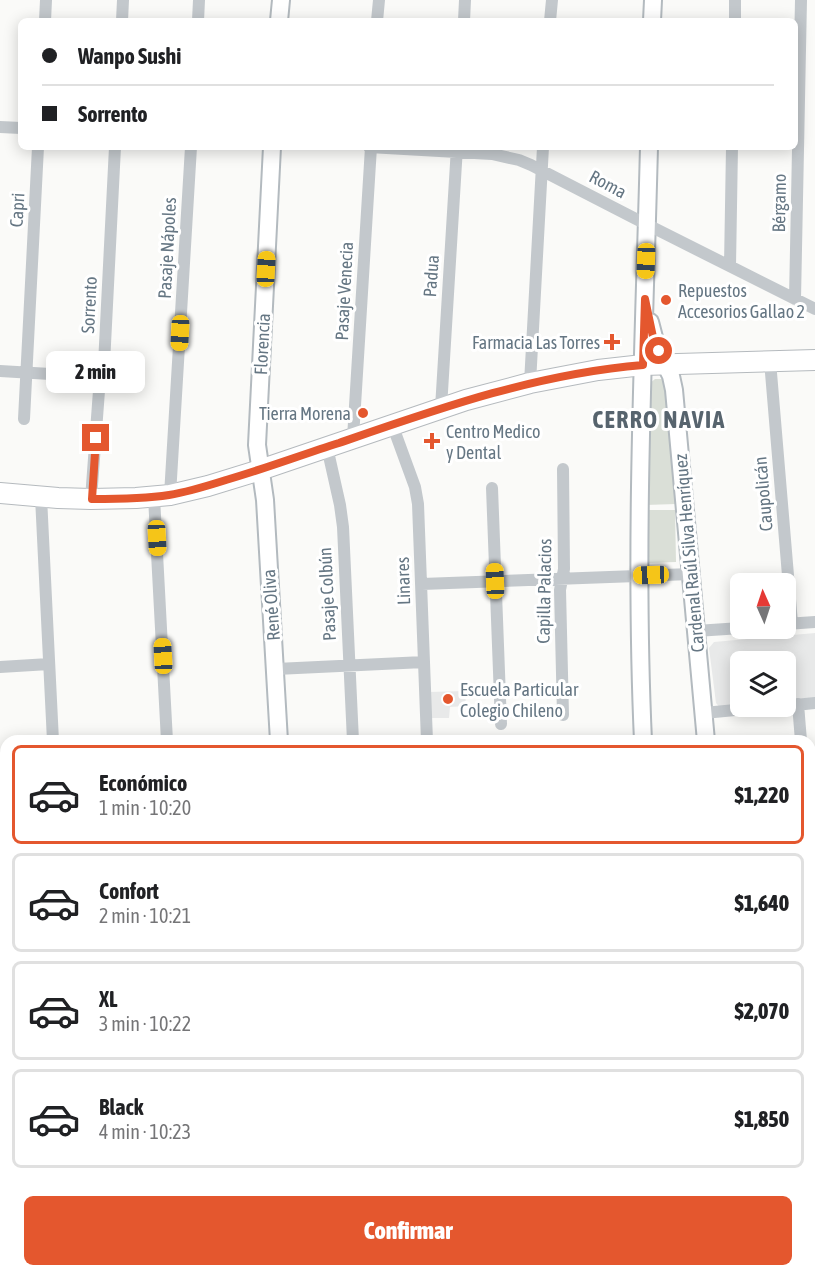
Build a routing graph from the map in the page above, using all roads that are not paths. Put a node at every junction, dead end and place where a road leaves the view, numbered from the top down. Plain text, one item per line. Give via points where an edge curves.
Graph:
1 (46, 0) edge
2 (123, 0) edge
3 (199, 0) edge
4 (280, 0) edge
5 (379, 0) edge
6 (465, 0) edge
7 (552, 0) edge
8 (653, 0) edge
9 (735, 0) edge
10 (801, 0) edge
11 (45, 18) edge
12 (122, 18) edge
13 (198, 18) edge
14 (279, 18) edge
15 (377, 18) edge
16 (464, 18) edge
17 (550, 18) edge
18 (652, 18) edge
19 (735, 18) edge
20 (0, 127) edge
21 (18, 128) edge
22 (38, 150) edge
23 (115, 150) edge
24 (191, 150) edge
25 (272, 150) edge
26 (370, 150) edge
27 (457, 150) edge
28 (464, 150) edge
29 (543, 150) edge
30 (649, 150) edge
31 (732, 150) edge
32 (798, 150) edge
33 (798, 150) edge
34 (542, 170) junction
35 (647, 224) junction
36 (730, 266) junction
37 (645, 299) junction
38 (795, 299) junction
39 (815, 309) edge
40 (815, 360) edge
41 (770, 361) junction
42 (666, 364) junction
43 (643, 365) junction
44 (0, 371) edge
45 (27, 372) junction
46 (100, 377) junction
47 (530, 382) junction
48 (441, 408) junction
49 (24, 419) dead end
50 (392, 424) junction
51 (353, 438) junction
52 (327, 447) junction
53 (563, 469) dead end
54 (260, 470) junction
55 (492, 488) dead end
56 (0, 493) edge
57 (162, 496) junction
58 (41, 497) junction
59 (92, 499) junction
60 (785, 573) edge
61 (691, 574) junction
62 (639, 576) junction
63 (562, 579) junction
64 (495, 581) junction
65 (422, 584) junction
66 (815, 622) edge
67 (796, 623) edge
68 (730, 629) edge
69 (696, 632) junction
70 (424, 662) junction
71 (49, 664) junction
72 (349, 665) junction
73 (0, 667) edge
74 (276, 669) junction
75 (815, 703) edge
76 (796, 705) edge
77 (730, 710) edge
78 (704, 713) junction
79 (563, 715) dead end
80 (795, 717) edge
81 (501, 724) dead end
82 (53, 735) edge
83 (167, 735) edge
84 (279, 735) edge
85 (352, 735) edge
86 (427, 735) edge
87 (643, 735) edge
88 (706, 735) edge
89 (800, 735) edge

1 - 11 street
2 - 12 street
3 - 13 street
4 - 14 main road
5 - 15 street
6 - 16 street
7 - 17 street
8 - 18 main road
9 - 19 street
10 - 33 street, Bérgamo
20 - 21 street
22 - 45 street, Capri
23 - 46 street, Sorrento via 104,364
24 - 57 street, Pasaje Nápoles
25 - 54 main road, Florencia via 257,445
26 - 51 street, Pasaje Venecia
27 - 48 street, Padua
28 - 34 street, Roma via 507,157
29 - 34 street
30 - 35 main road
31 - 36 street
32 - 38 street, Bérgamo
34 - 35 street, Roma
34 - 47 street
35 - 36 street, Roma
35 - 37 main road
36 - 38 street, Roma
37 - 42 main road, Cardenal Raúl Silva Henríquez via 653,337
37 - 43 main road
38 - 39 street, Roma
40 - 41 main road
41 - 42 main road
41 - 60 street, Caupolicán
42 - 43 main road
42 - 61 main road, Cardenal Raúl Silva Henríquez via 674,390
43 - 47 main road
43 - 62 main road
44 - 45 street
45 - 46 street
45 - 49 street, Capri
46 - 59 street, Sorrento
47 - 48 main road
48 - 50 main road
50 - 51 main road
50 - 65 street, Linares via 417,495
51 - 52 main road
52 - 54 main road
52 - 72 street, Pasaje Colbún via 342,516
53 - 63 street, Capilla Palacios
54 - 57 main road
54 - 74 main road, René Oliva
55 - 64 street
56 - 58 main road
57 - 59 main road
57 - 83 street, Pasaje Nápoles
58 - 59 main road
58 - 71 street
61 - 62 street
61 - 69 main road, Cardenal Raúl Silva Henríquez
62 - 63 street
62 - 87 main road
63 - 64 street
63 - 79 street, Capilla Palacios
64 - 65 street
64 - 81 street
65 - 70 street, Linares
66 - 67 street
68 - 69 street
69 - 78 main road, Cardenal Raúl Silva Henríquez
70 - 72 street
70 - 86 street, Linares
71 - 73 street
71 - 82 street
72 - 74 street
72 - 85 street, Pasaje Colbún
74 - 84 main road, René Oliva
75 - 76 street
77 - 78 street
78 - 88 main road, Cardenal Raúl Silva Henríquez
80 - 89 street

